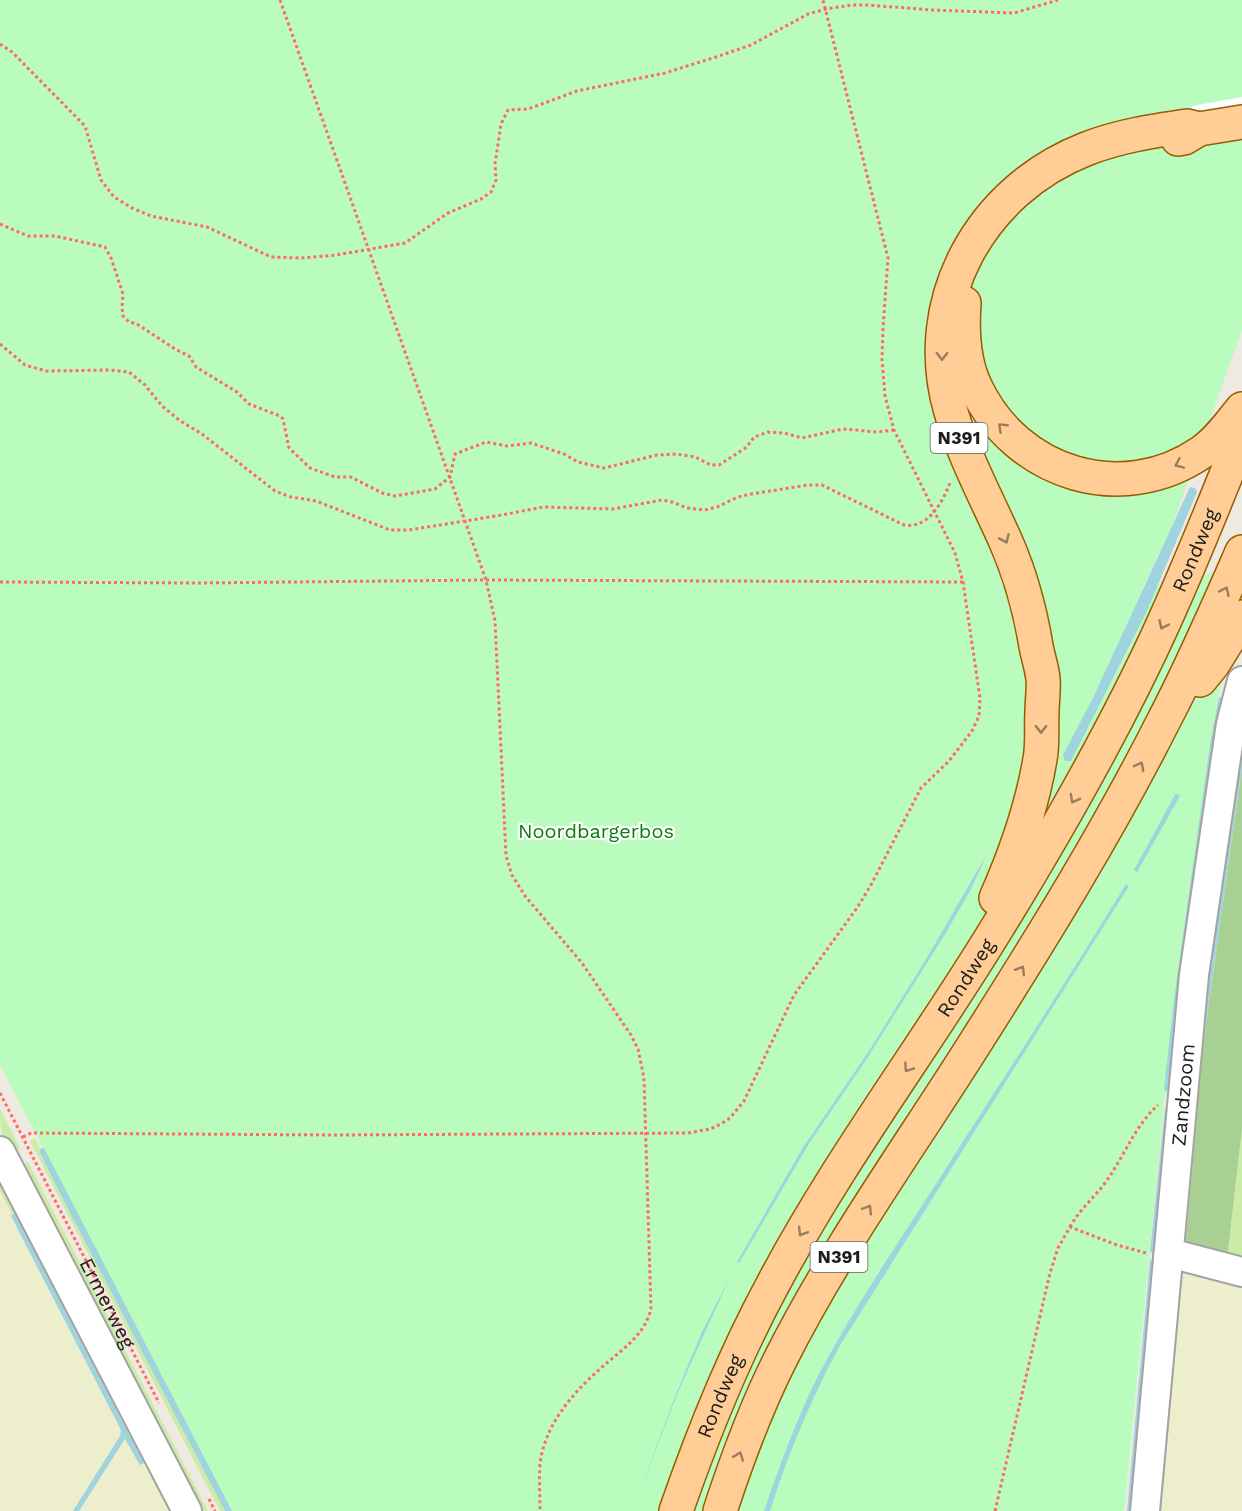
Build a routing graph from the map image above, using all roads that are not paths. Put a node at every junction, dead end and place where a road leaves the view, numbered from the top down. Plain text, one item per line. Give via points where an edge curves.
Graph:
1 (1242, 122) edge
2 (1190, 131) junction
3 (1242, 409) edge
4 (1242, 435) edge
5 (1242, 552) edge
6 (1242, 617) edge
7 (1242, 681) edge
8 (1164, 720) junction
9 (940, 1020) junction
10 (11, 1144) edge
11 (1168, 1257) junction
12 (1242, 1272) edge
13 (195, 1500) edge
14 (676, 1511) edge
15 (720, 1511) edge
16 (1145, 1511) edge

1 - 2 main road, N391
3 -> 2 main road, N391 via 1204,451 1178,466 1140,478 1100,479 1053,466 1024,448 993,418 975,387 968,365 963,320 970,281 993,234 1013,211 1060,177 1086,164
2 -> 9 main road, N391 via 1112,140 1061,160 1036,175 998,208 975,238 948,300 942,366 950,409 1019,572 1043,679 1041,757 1022,834
4 -> 9 main road, Rondweg / N391 via 1163,624 1115,722 1066,813
8 -> 5 main road, Rondweg / N391
6 - 8 main road, N391 via 1213,664
7 - 11 street, Zandzoom via 1231,724 1194,975
15 -> 8 main road, Rondweg / N391 via 754,1417 801,1319 1065,898
9 -> 14 main road, Rondweg / N391 via 772,1284 715,1403
10 - 13 street, Ermerweg
11 - 12 street via 1181,1256
11 - 16 street, Zandzoom

